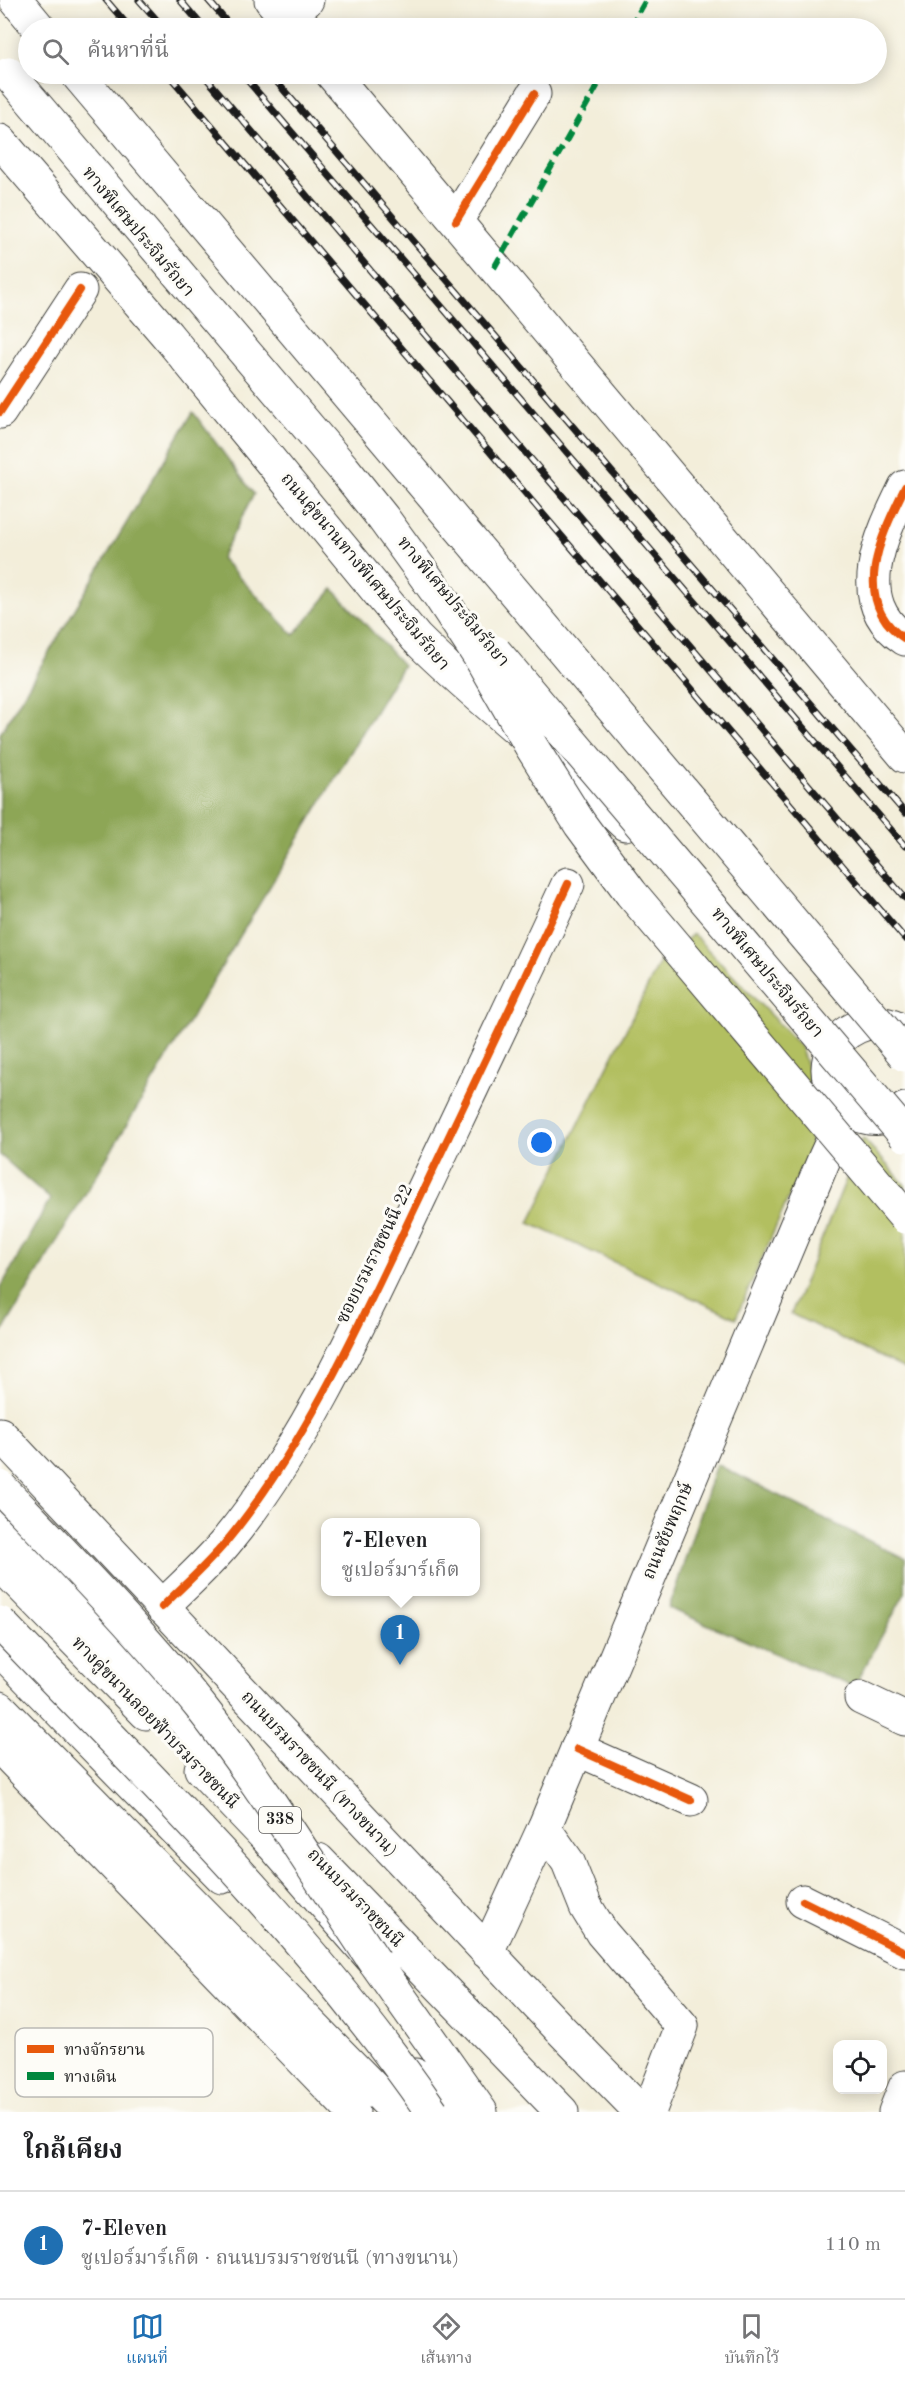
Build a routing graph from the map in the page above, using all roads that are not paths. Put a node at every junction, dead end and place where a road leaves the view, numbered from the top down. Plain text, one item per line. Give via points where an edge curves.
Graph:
1 (3, 69) edge
2 (85, 84) edge
3 (340, 84) edge
4 (534, 94) dead end
5 (0, 141) edge
6 (456, 221) junction
7 (80, 290) dead end
8 (0, 412) edge
9 (905, 487) edge
10 (905, 639) edge
11 (905, 756) edge
12 (568, 884) dead end
13 (905, 1032) edge
14 (830, 1055) junction
15 (905, 1055) edge
16 (847, 1109) junction
17 (903, 1119) edge
18 (905, 1217) edge
19 (0, 1434) edge
20 (0, 1487) edge
21 (0, 1527) edge
22 (0, 1564) edge
23 (162, 1606) junction
24 (0, 1623) edge
25 (0, 1650) edge
26 (861, 1698) dead end
27 (0, 1708) edge
28 (905, 1719) edge
29 (0, 1747) edge
30 (577, 1749) junction
31 (691, 1800) dead end
32 (544, 1828) junction
33 (803, 1901) dead end
34 (487, 1952) junction
35 (905, 1952) edge
36 (375, 1962) junction
37 (562, 2031) junction
38 (905, 2087) edge
39 (353, 2112) edge
40 (397, 2112) edge
41 (432, 2112) edge
42 (453, 2112) edge
43 (481, 2112) edge
44 (562, 2112) edge
45 (623, 2112) edge
46 (641, 2112) edge
47 (649, 2112) edge
48 (895, 2112) edge

1 - 17 main road, ทางพิเศษประจิมรัถยา, bridge
1 - 18 main road, bridge via 383,518 483,662 592,841 631,893
2 - 15 main road, bridge
3 - 6 main road
4 - 6 main road
5 - 14 main road, ถนนคู่ขนานทางพิเศษประจิมรัถยา via 167,334 416,638 456,678 592,792 634,833
6 - 11 main road
7 - 8 main road
9 - 10 main road via 886,527 873,592 884,620
12 - 23 main road, ซอยบรมราชชนนี 22 via 324,1391 247,1515 225,1544
13 - 14 main road via 877,1022 862,1024 848,1031
14 - 16 main road via 830,1085
16 - 17 main road via 873,1119
16 - 30 main road, ถนนชัยพฤกษ์
19 - 23 main road, ถนนบรมราชชนนี (ทางขนาน)
20 - 36 main road, bridge via 129,1621 201,1708
21 - 44 main road, ถนนบรมราชชนนี / 338
22 - 36 main road, ทางคู่ขนานลอยฟ้าบรมราชชนนี, bridge via 265,1836
23 - 34 main road, ถนนบรมราชชนนี (ทางขนาน)
24 - 41 main road, bridge via 285,1922 353,2003
25 - 42 main road
26 - 28 main road
27 - 40 main road
29 - 39 main road
30 - 31 main road
30 - 32 main road, ถนนชัยพฤกษ์
32 - 34 main road, ถนนชัยพฤกษ์
32 - 47 main road via 568,1862 586,1907 602,1933 682,2026
33 - 35 main road
34 - 37 main road, ถนนบรมราชชนนี (ทางขนาน)
36 - 43 main road, ทางคู่ขนานลอยฟ้าบรมราชชนนี
37 - 45 main road
37 - 46 main road, ถนนบรมราชชนนี (ทางขนาน)
38 - 48 main road

